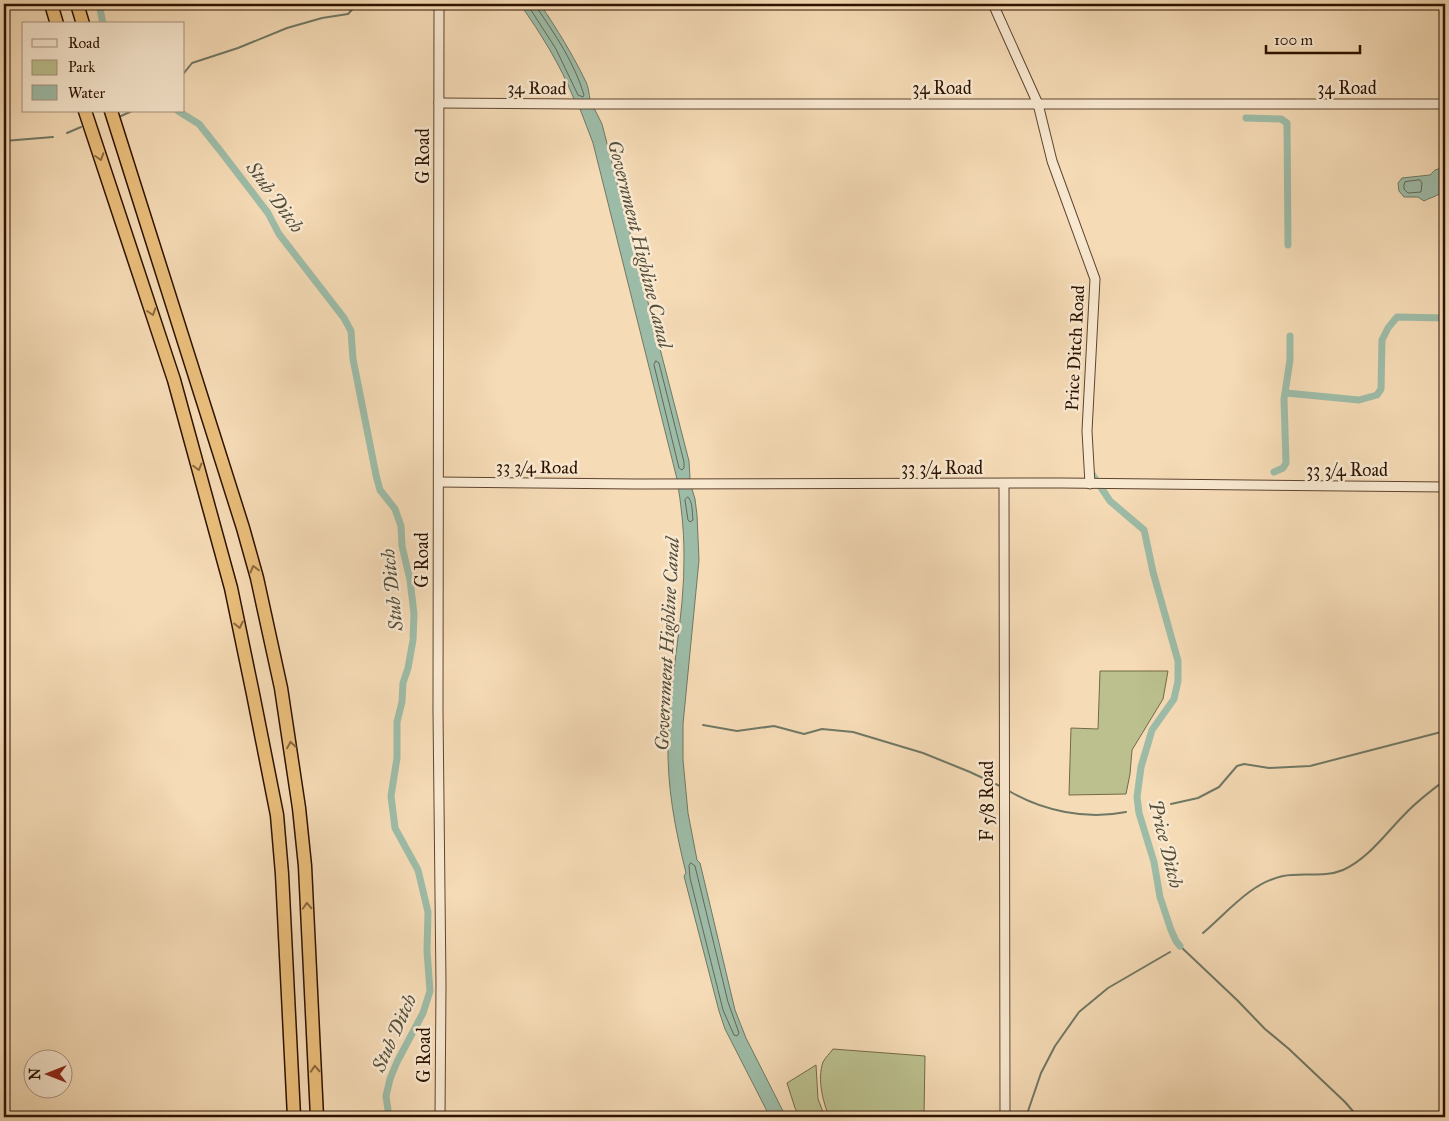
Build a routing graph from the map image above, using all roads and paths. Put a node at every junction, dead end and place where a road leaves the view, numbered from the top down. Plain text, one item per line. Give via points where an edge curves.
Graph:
1 (49, 4) edge
2 (77, 4) edge
3 (439, 4) edge
4 (993, 4) edge
5 (55, 22) edge
6 (82, 22) edge
7 (439, 103) junction
8 (1038, 104) junction
9 (1445, 104) edge
10 (85, 112) edge
11 (111, 112) edge
12 (439, 482) junction
13 (1004, 484) junction
14 (1090, 484) junction
15 (1445, 487) edge
16 (294, 1117) edge
17 (317, 1117) edge
18 (440, 1117) edge
19 (1005, 1117) edge

1 - 5 highway
2 - 6 highway
3 - 7 street, G Road
4 - 8 street, Price Ditch Road
7 - 8 street, 34 Road
7 - 12 street, G Road
8 - 9 street, 34 Road
8 - 14 street, Price Ditch Road via 1052,161 1095,279 1087,431
10 -> 16 highway via 174,380 231,588 277,815
17 -> 11 highway via 305,866 292,749 281,688 243,528
12 - 13 street, 33 3/4 Road
12 - 18 street, G Road
13 - 14 street, 33 3/4 Road
13 - 19 street, F 5/8 Road
14 - 15 street, 33 3/4 Road

